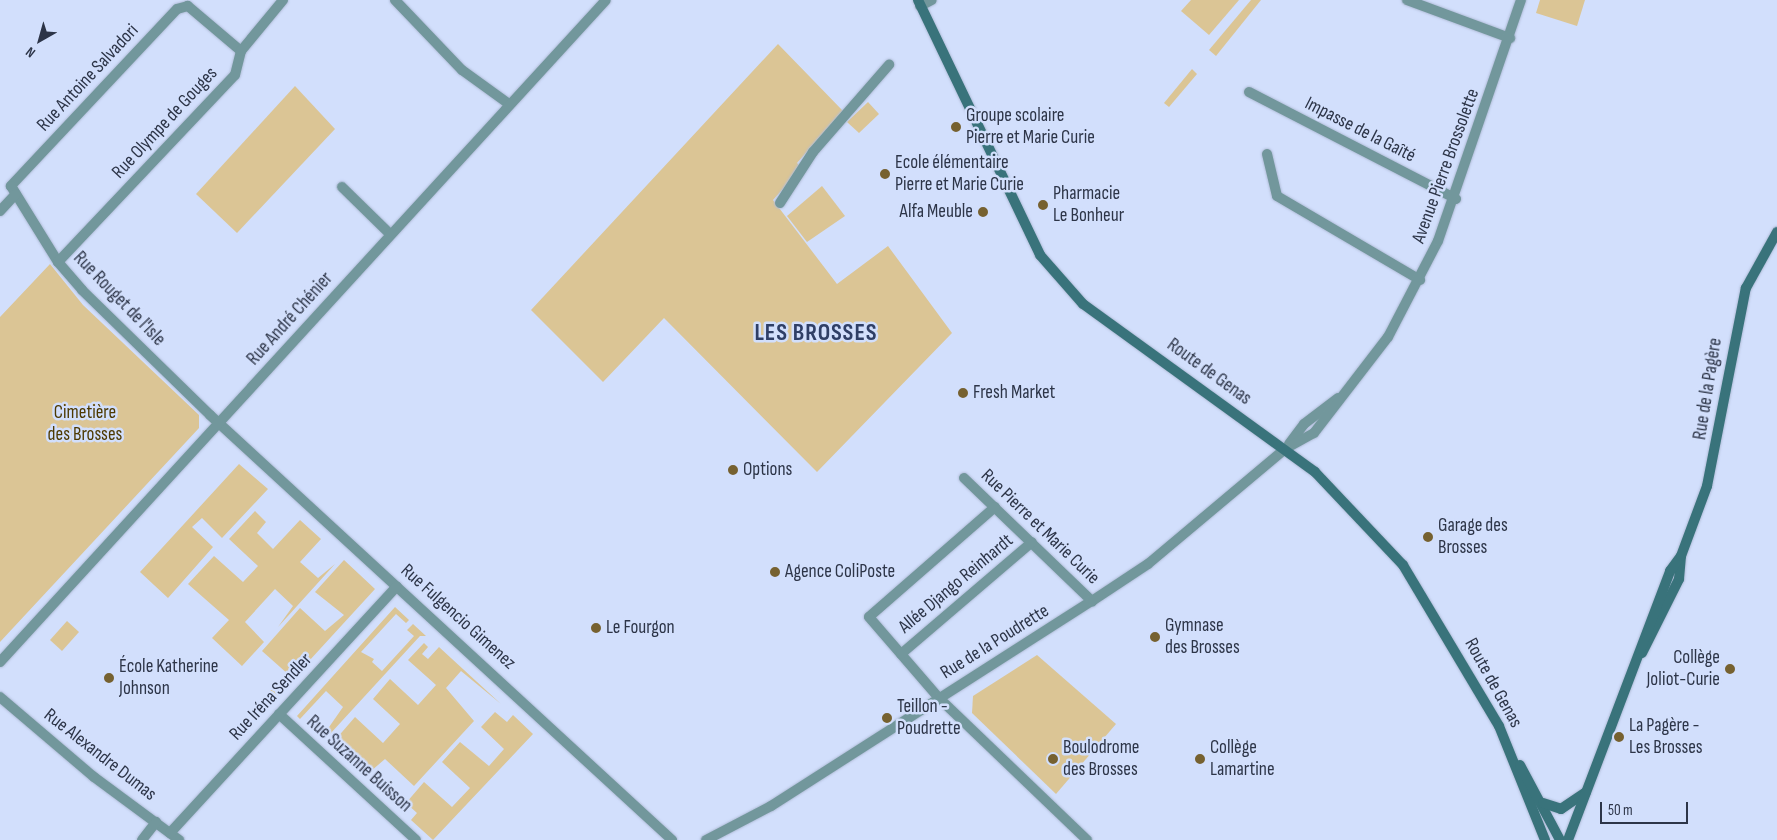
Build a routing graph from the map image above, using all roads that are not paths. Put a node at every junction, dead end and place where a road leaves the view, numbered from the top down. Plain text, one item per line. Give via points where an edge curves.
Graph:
1 (283, 0) edge
2 (395, 0) edge
3 (606, 0) edge
4 (932, 0) edge
5 (1407, 0) edge
6 (1521, 0) edge
7 (919, 3) edge
8 (1510, 38) junction
9 (241, 51) junction
10 (889, 64) dead end
11 (1249, 92) dead end
12 (509, 104) junction
13 (1267, 154) dead end
14 (342, 187) dead end
15 (13, 190) junction
16 (1456, 199) junction
17 (780, 203) dead end
18 (0, 211) edge
19 (1777, 232) edge
20 (390, 234) junction
21 (58, 262) junction
22 (1420, 280) junction
23 (218, 423) junction
24 (1285, 449) junction
25 (964, 478) dead end
26 (995, 507) junction
27 (1032, 542) junction
28 (397, 586) junction
29 (1092, 601) junction
30 (901, 654) junction
31 (0, 662) edge
32 (0, 697) edge
33 (939, 698) junction
34 (279, 714) junction
35 (1511, 752) junction
36 (1587, 791) junction
37 (1543, 803) junction
38 (156, 822) junction
39 (170, 833) junction
40 (142, 840) edge
41 (179, 840) edge
42 (416, 840) edge
43 (672, 840) edge
44 (706, 840) edge
45 (1087, 840) edge
46 (1546, 840) edge
47 (1560, 840) edge
48 (1568, 840) edge

1 - 9 street, Rue Olympe de Gouges
2 - 12 street via 462,70
3 - 12 street, Rue André Chénier
4 - 7 street
5 - 8 street
6 - 8 street, Avenue Pierre Brossolette
7 - 24 main road, Route de Genas via 1026,229 1061,281 1083,304
8 - 16 street, Avenue Pierre Brossolette
9 - 15 street, Rue Antoine Salvadori via 188,6 177,9
9 - 21 street, Rue Olympe de Gouges via 234,75
10 - 17 street via 813,152
11 - 16 street, Impasse de la Gaîté
12 - 20 street, Rue André Chénier
13 - 22 street via 1277,196
14 - 20 street
15 - 18 street
15 - 21 street, Rue Rouget de l'Isle
16 - 22 street, Avenue Pierre Brossolette
19 - 36 main road, Rue de la Pagère via 1746,288 1710,473 1681,556 1679,579 1651,642 1641,654
20 - 23 street, Rue André Chénier
21 - 23 street, Rue Rouget de l'Isle
22 - 24 street, Avenue Pierre Brossolette via 1388,337 1352,386 1314,433
23 - 28 street, Rue Fulgencio Gimenez
23 - 31 street, Rue André Chénier
24 - 29 street, Rue de la Poudrette via 1148,564
24 - 35 main road, Route de Genas via 1321,479 1403,565 1465,664
25 - 26 street, Rue Pierre et Marie Curie
26 - 27 street, Rue Pierre et Marie Curie
26 - 30 street via 869,617
27 - 29 street, Rue Pierre et Marie Curie
27 - 30 street, Allée Django Reinhardt
28 - 34 street, Rue Iréna Sendler
28 - 43 street, Rue Fulgencio Gimenez
29 - 33 street, Rue de la Poudrette
30 - 33 street
32 - 38 street, Rue Alexandre Dumas via 94,777
33 - 44 street, Rue de la Poudrette via 771,806
33 - 45 street
34 - 39 street, Rue Iréna Sendler
34 - 42 street, Rue Suzanne Buisson
35 - 37 main road, Route de Genas
35 - 46 main road, Route de Genas
36 - 37 main road via 1561,809
36 - 48 main road, Rue de la Pagère
37 - 47 main road, Route de Genas
38 - 39 street, Rue Alexandre Dumas
38 - 40 street
39 - 41 street, Rue Alexandre Dumas

